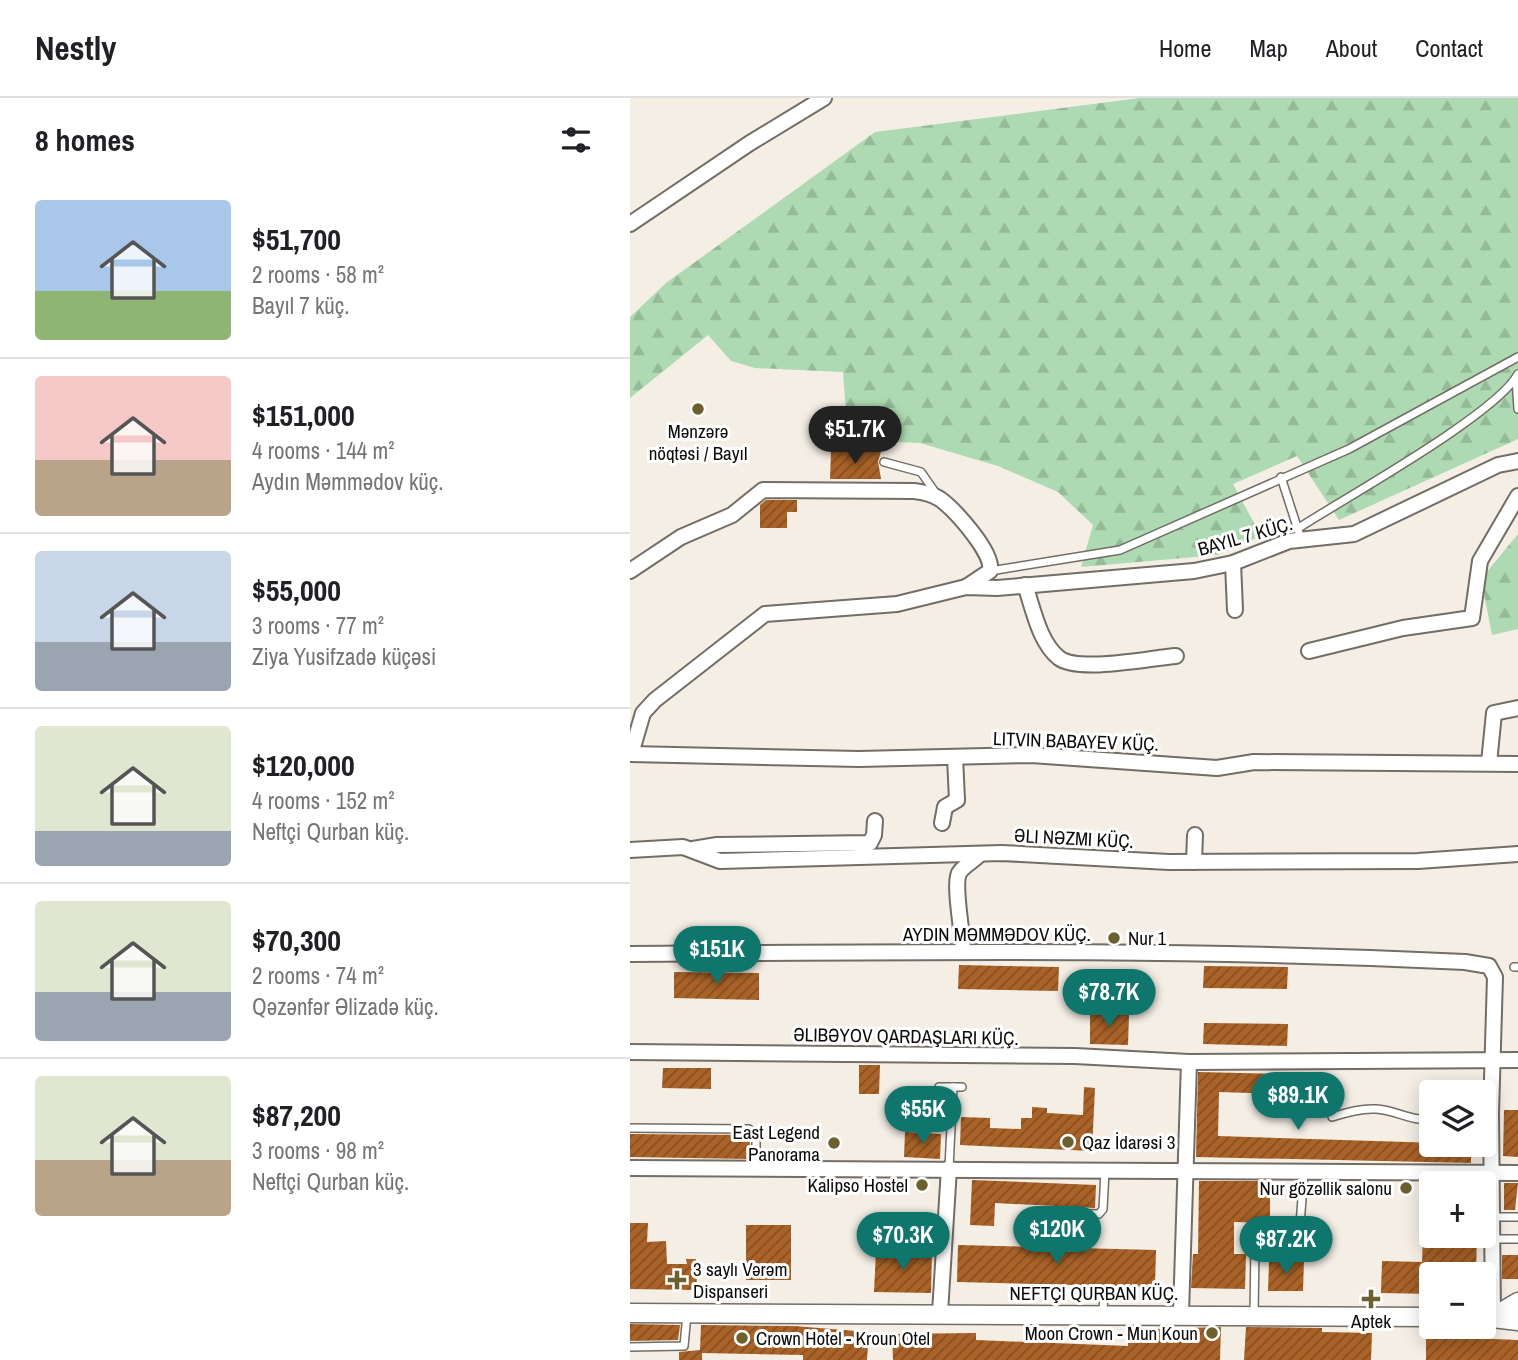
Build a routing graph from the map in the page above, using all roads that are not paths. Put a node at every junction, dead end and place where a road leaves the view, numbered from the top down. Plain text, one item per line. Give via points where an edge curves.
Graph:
1 (824, 98) edge
2 (630, 223) edge
3 (1518, 357) edge
4 (1517, 376) edge
5 (1518, 409) edge
6 (1518, 461) edge
7 (884, 462) dead end
8 (1281, 477) junction
9 (1518, 496) edge
10 (940, 499) junction
11 (1299, 534) junction
12 (1233, 563) junction
13 (630, 571) edge
14 (990, 571) junction
15 (1026, 585) junction
16 (966, 587) junction
17 (1235, 610) dead end
18 (1309, 651) dead end
19 (1176, 656) dead end
20 (1518, 708) edge
21 (630, 754) edge
22 (955, 757) junction
23 (1489, 763) junction
24 (1518, 764) edge
25 (874, 821) dead end
26 (942, 823) dead end
27 (1195, 835) dead end
28 (693, 849) junction
29 (630, 850) edge
30 (980, 854) junction
31 (1518, 854) edge
32 (1194, 862) junction
33 (963, 951) junction
34 (630, 954) edge
35 (630, 1052) edge
36 (1492, 1060) junction
37 (1518, 1060) edge
38 (1189, 1062) junction
39 (1490, 1080) edge
40 (939, 1087) dead end
41 (1332, 1117) dead end
42 (1419, 1118) edge
43 (630, 1128) edge
44 (630, 1168) edge
45 (756, 1168) junction
46 (949, 1168) junction
47 (1105, 1170) junction
48 (1187, 1171) junction
49 (1304, 1172) junction
50 (1419, 1172) edge
51 (1496, 1172) edge
52 (1518, 1173) edge
53 (1039, 1213) dead end
54 (1496, 1217) edge
55 (1518, 1217) edge
56 (1496, 1239) edge
57 (1518, 1239) edge
58 (1255, 1248) dead end
59 (1268, 1255) dead end
60 (1104, 1290) dead end
61 (1518, 1303) edge
62 (1496, 1312) edge
63 (630, 1313) edge
64 (687, 1313) junction
65 (940, 1313) junction
66 (1181, 1313) junction
67 (1102, 1314) junction
68 (1254, 1314) junction
69 (1419, 1317) edge
70 (1496, 1318) edge
71 (1518, 1321) edge
72 (630, 1347) edge

1 - 2 street
3 - 8 lane via 1349,449
4 - 5 lane
4 - 11 lane via 1493,401
6 - 11 street via 1498,465 1354,534
7 - 10 lane via 921,472
8 - 11 lane
8 - 14 lane via 1120,550
9 - 18 street via 1479,561 1474,613 1467,621 1403,628
10 - 13 street via 914,491 763,490 732,515 681,537
10 - 14 street via 983,547 991,561
11 - 12 street
12 - 15 street via 1194,571
12 - 17 street
14 - 16 street
15 - 16 street
15 - 19 street via 1044,637 1067,662
16 - 21 street via 897,604 765,614 655,700 643,713
20 - 23 street via 1494,713
21 - 22 street, LITVIN BABAYEV KÜÇ.
22 - 23 street, LITVIN BABAYEV KÜÇ. via 1092,757 1217,768 1254,762
22 - 26 street via 957,800 945,807
23 - 24 street, LITVIN BABAYEV KÜÇ.
25 - 28 street via 870,843
27 - 32 street
28 - 29 street, ƏLI NƏZMI KÜÇ.
28 - 30 street, ƏLI NƏZMI KÜÇ. via 720,861
30 - 32 street, ƏLI NƏZMI KÜÇ.
30 - 33 street via 963,868 956,886
31 - 32 street, ƏLI NƏZMI KÜÇ. via 1418,861
33 - 34 street
33 - 36 street via 1292,954 1482,963 1495,977
35 - 38 street via 1075,1056
36 - 37 street
36 - 38 street
36 - 39 street
38 - 48 street
40 - 46 lane via 958,1087
41 - 42 lane via 1378,1109
43 - 45 lane via 749,1129 757,1135
44 - 45 street
45 - 46 street
46 - 47 street
46 - 65 street
47 - 48 street
47 - 53 lane via 1099,1213
48 - 49 street
48 - 66 street
49 - 50 street
49 - 59 lane via 1297,1245 1288,1256
51 - 52 street
54 - 55 lane
56 - 57 lane
58 - 68 lane
60 - 67 lane
61 - 62 street
63 - 64 street, NEFTÇI QURBAN KÜÇ.
64 - 65 street, NEFTÇI QURBAN KÜÇ.
64 - 72 lane via 684,1346
65 - 67 street, NEFTÇI QURBAN KÜÇ.
66 - 67 street, NEFTÇI QURBAN KÜÇ.
66 - 68 street, NEFTÇI QURBAN KÜÇ.
68 - 69 street, NEFTÇI QURBAN KÜÇ.
70 - 71 street

